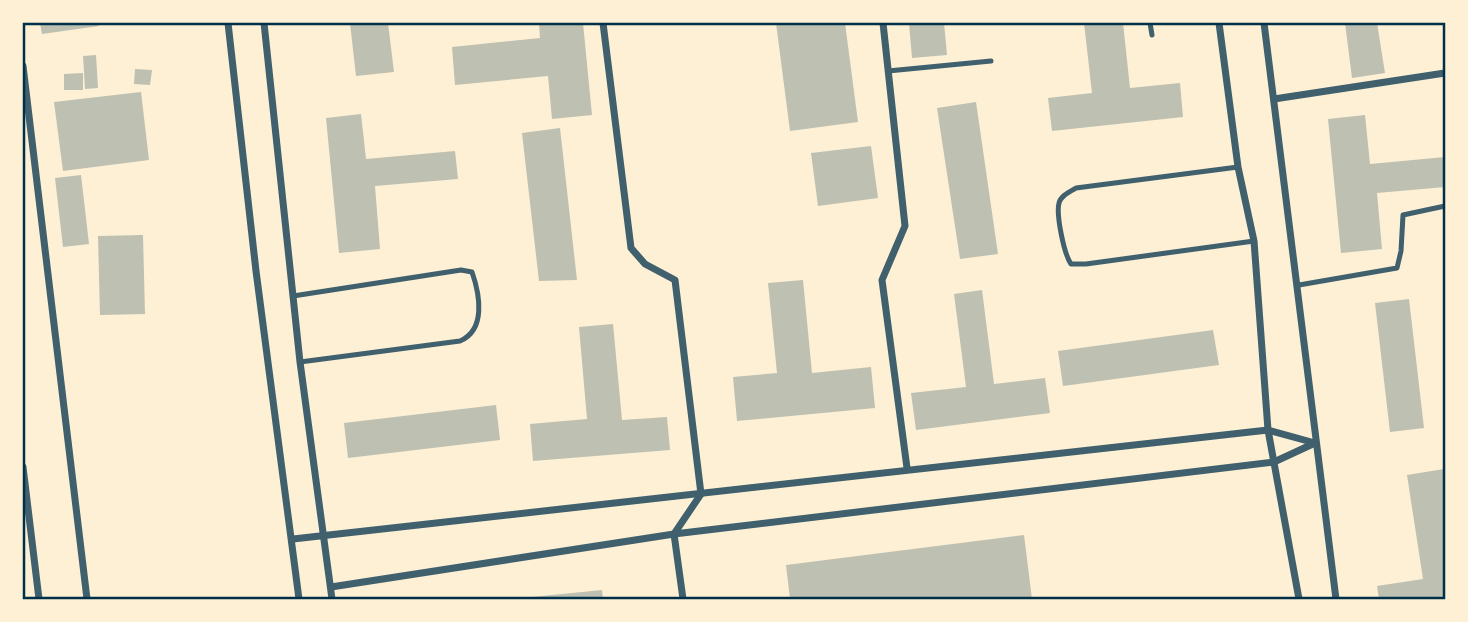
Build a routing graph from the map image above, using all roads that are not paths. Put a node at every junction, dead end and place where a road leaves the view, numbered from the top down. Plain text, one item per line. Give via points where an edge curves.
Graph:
1 (228, 23) edge
2 (264, 23) edge
3 (604, 23) edge
4 (883, 23) edge
5 (1150, 23) edge
6 (1219, 23) edge
7 (1264, 23) edge
8 (1152, 35) dead end
9 (991, 61) dead end
10 (23, 66) edge
11 (888, 71) junction
12 (1445, 73) edge
13 (1274, 99) junction
14 (1237, 167) junction
15 (1445, 206) edge
16 (1254, 241) junction
17 (1300, 285) junction
18 (293, 296) junction
19 (300, 362) junction
20 (1269, 430) junction
21 (1315, 443) junction
22 (1274, 462) junction
23 (23, 467) edge
24 (907, 468) junction
25 (701, 494) junction
26 (322, 534) junction
27 (674, 534) junction
28 (293, 539) junction
29 (331, 587) junction
30 (39, 599) edge
31 (87, 599) edge
32 (299, 599) edge
33 (332, 599) edge
34 (683, 599) edge
35 (1299, 599) edge
36 (1336, 599) edge

1 - 28 street
2 - 18 street
3 - 25 street via 631,248 645,264 676,280
4 - 11 street
5 - 8 lane
6 - 14 street
7 - 13 street
9 - 11 lane
10 - 31 street
11 - 24 street via 905,226 882,280
12 - 13 street
13 - 17 street
14 - 16 street
14 - 16 lane via 1076,188 1064,194 1059,203 1064,254 1071,264 1086,264
15 - 17 lane via 1404,215 1396,268
16 - 20 street
17 - 21 street
18 - 19 street
18 - 19 lane via 461,270 472,272 475,283 478,326 460,341
19 - 26 street
20 - 21 street
20 - 22 street
20 - 24 street
21 - 22 street
21 - 36 street
22 - 27 street
22 - 35 street
23 - 30 street
24 - 25 street
25 - 26 street
25 - 27 street
26 - 28 street
26 - 29 street
27 - 29 street
27 - 34 street
28 - 32 street
29 - 33 street

